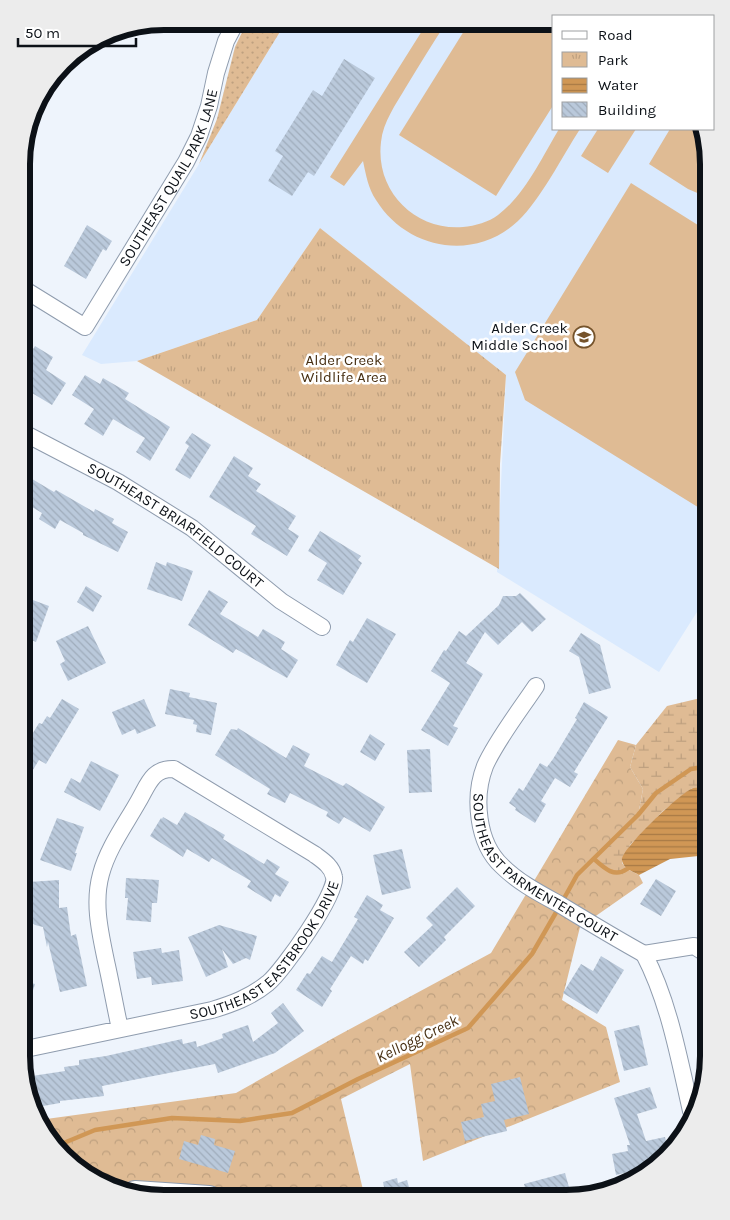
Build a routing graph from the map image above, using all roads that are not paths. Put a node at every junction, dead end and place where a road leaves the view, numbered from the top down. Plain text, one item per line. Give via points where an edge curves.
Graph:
1 (232, 30) edge
2 (30, 293) edge
3 (30, 436) edge
4 (322, 627) dead end
5 (536, 686) dead end
6 (700, 950) edge
7 (644, 954) junction
8 (120, 1029) junction
9 (30, 1048) edge
10 (690, 1106) edge

1 - 2 street, SOUTHEAST QUAIL PARK LANE via 199,136 85,327
3 - 4 street, SOUTHEAST BRIARFIELD COURT via 118,482 192,528 281,601
5 - 7 street, SOUTHEAST PARMENTER COURT via 486,765 479,795 479,814 485,839 501,865 522,882
6 - 7 street via 694,946
7 - 10 street via 656,977
8 - 8 street, SOUTHEAST EASTBROOK DRIVE via 99,926 97,893 106,858 157,773 164,769 174,770 328,864 334,878 331,894 287,962 268,983 234,1003 212,1010
8 - 9 street, SOUTHEAST EASTBROOK DRIVE

